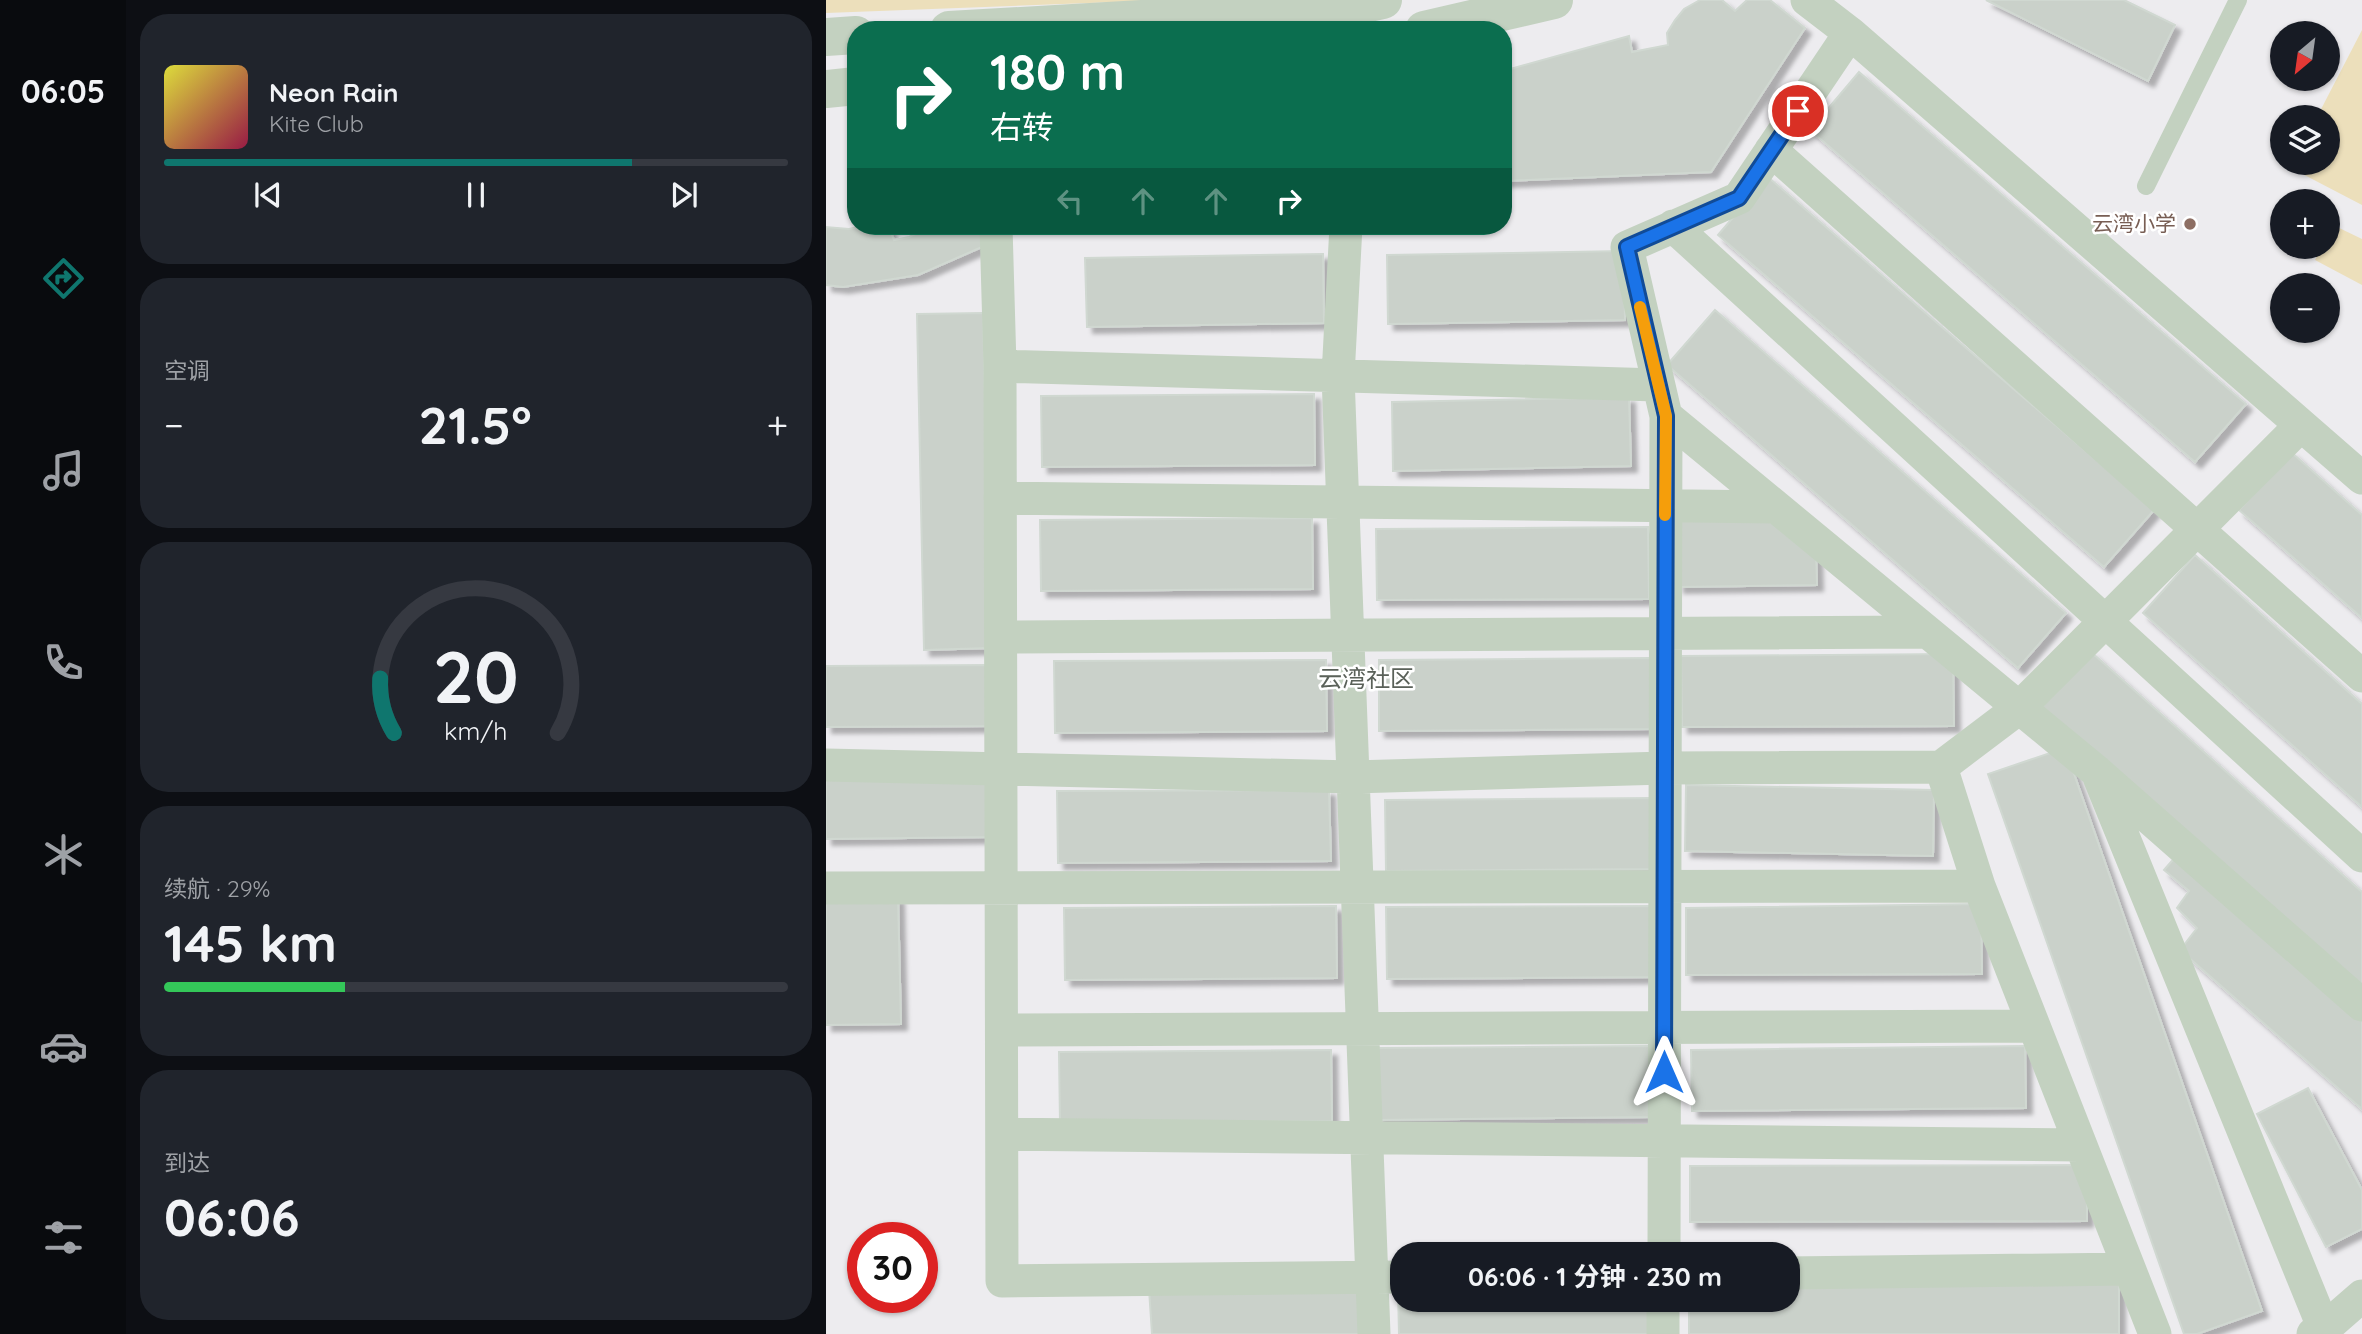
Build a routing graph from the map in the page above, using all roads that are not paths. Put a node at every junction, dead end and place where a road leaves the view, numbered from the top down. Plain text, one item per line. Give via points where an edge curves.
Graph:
1 (1383, 0) edge
2 (1554, 0) edge
3 (1807, 0) edge
4 (2238, 0) edge
5 (1106, 21) edge
6 (1463, 21) edge
7 (1850, 33) junction
8 (847, 36) edge
9 (826, 37) edge
10 (847, 87) edge
11 (826, 89) edge
12 (1771, 150) junction
13 (2146, 186) dead end
14 (1673, 226) junction
15 (996, 235) edge
16 (1346, 235) edge
17 (1000, 366) junction
18 (1338, 376) junction
19 (1662, 401) junction
20 (2301, 425) junction
21 (2362, 478) edge
22 (1000, 498) junction
23 (1343, 502) junction
24 (1665, 506) junction
25 (1775, 507) junction
26 (2197, 529) junction
27 (2104, 622) junction
28 (1927, 632) junction
29 (1665, 633) junction
30 (1348, 635) junction
31 (1001, 637) junction
32 (2362, 676) edge
33 (2019, 708) junction
34 (826, 765) edge
35 (1941, 767) junction
36 (1001, 768) junction
37 (1665, 768) junction
38 (2096, 771) junction
39 (1353, 777) junction
40 (2362, 856) edge
41 (1979, 886) junction
42 (1002, 887) junction
43 (1357, 887) junction
44 (1664, 887) junction
45 (826, 888) edge
46 (2362, 1005) edge
47 (2034, 1026) junction
48 (1664, 1027) junction
49 (1363, 1028) junction
50 (1002, 1030) junction
51 (1002, 1133) junction
52 (1367, 1138) junction
53 (1664, 1140) junction
54 (2080, 1145) junction
55 (1664, 1242) edge
56 (2129, 1269) junction
57 (1800, 1273) edge
58 (1387, 1277) edge
59 (2362, 1296) edge
60 (1663, 1312) edge
61 (2318, 1332) edge
62 (1374, 1334) edge
63 (1663, 1334) edge
64 (2155, 1334) edge

1 - 5 street via 1351,7
2 - 6 street
3 - 7 street
4 - 13 lane
7 - 12 street
7 - 20 street
8 - 9 street
10 - 11 street
12 - 14 street via 1739,198
12 - 26 street
14 - 19 street via 1627,247
14 - 27 street
15 - 17 street
16 - 18 street
17 - 18 street
17 - 22 street
18 - 19 street
18 - 23 street
19 - 24 street
19 - 25 street
20 - 21 street
20 - 26 street
22 - 23 street
22 - 31 street
23 - 24 street
23 - 30 street
24 - 25 street
24 - 29 street
25 - 28 street
26 - 27 street
26 - 32 street
27 - 33 street
27 - 40 street
28 - 29 street
28 - 33 street
29 - 30 street
29 - 37 street
30 - 31 street
30 - 39 street
31 - 36 street
33 - 35 street
33 - 38 street
34 - 36 street
35 - 37 street
35 - 41 street
36 - 39 street
36 - 42 street
37 - 39 street
37 - 44 street
38 - 46 street
38 - 61 street
39 - 43 street
41 - 44 street
41 - 47 street
42 - 43 street
42 - 45 street
42 - 50 street
43 - 44 street
43 - 49 street
44 - 48 street
47 - 48 street
47 - 54 street
48 - 49 street
48 - 53 street
49 - 50 street
49 - 52 street
50 - 51 street
51 - 52 street
51 - 58 street via 1002,1281
52 - 53 street
52 - 58 street
53 - 54 street
53 - 55 street
54 - 56 street
56 - 57 street
56 - 64 street
58 - 62 street
59 - 61 street
60 - 63 street

